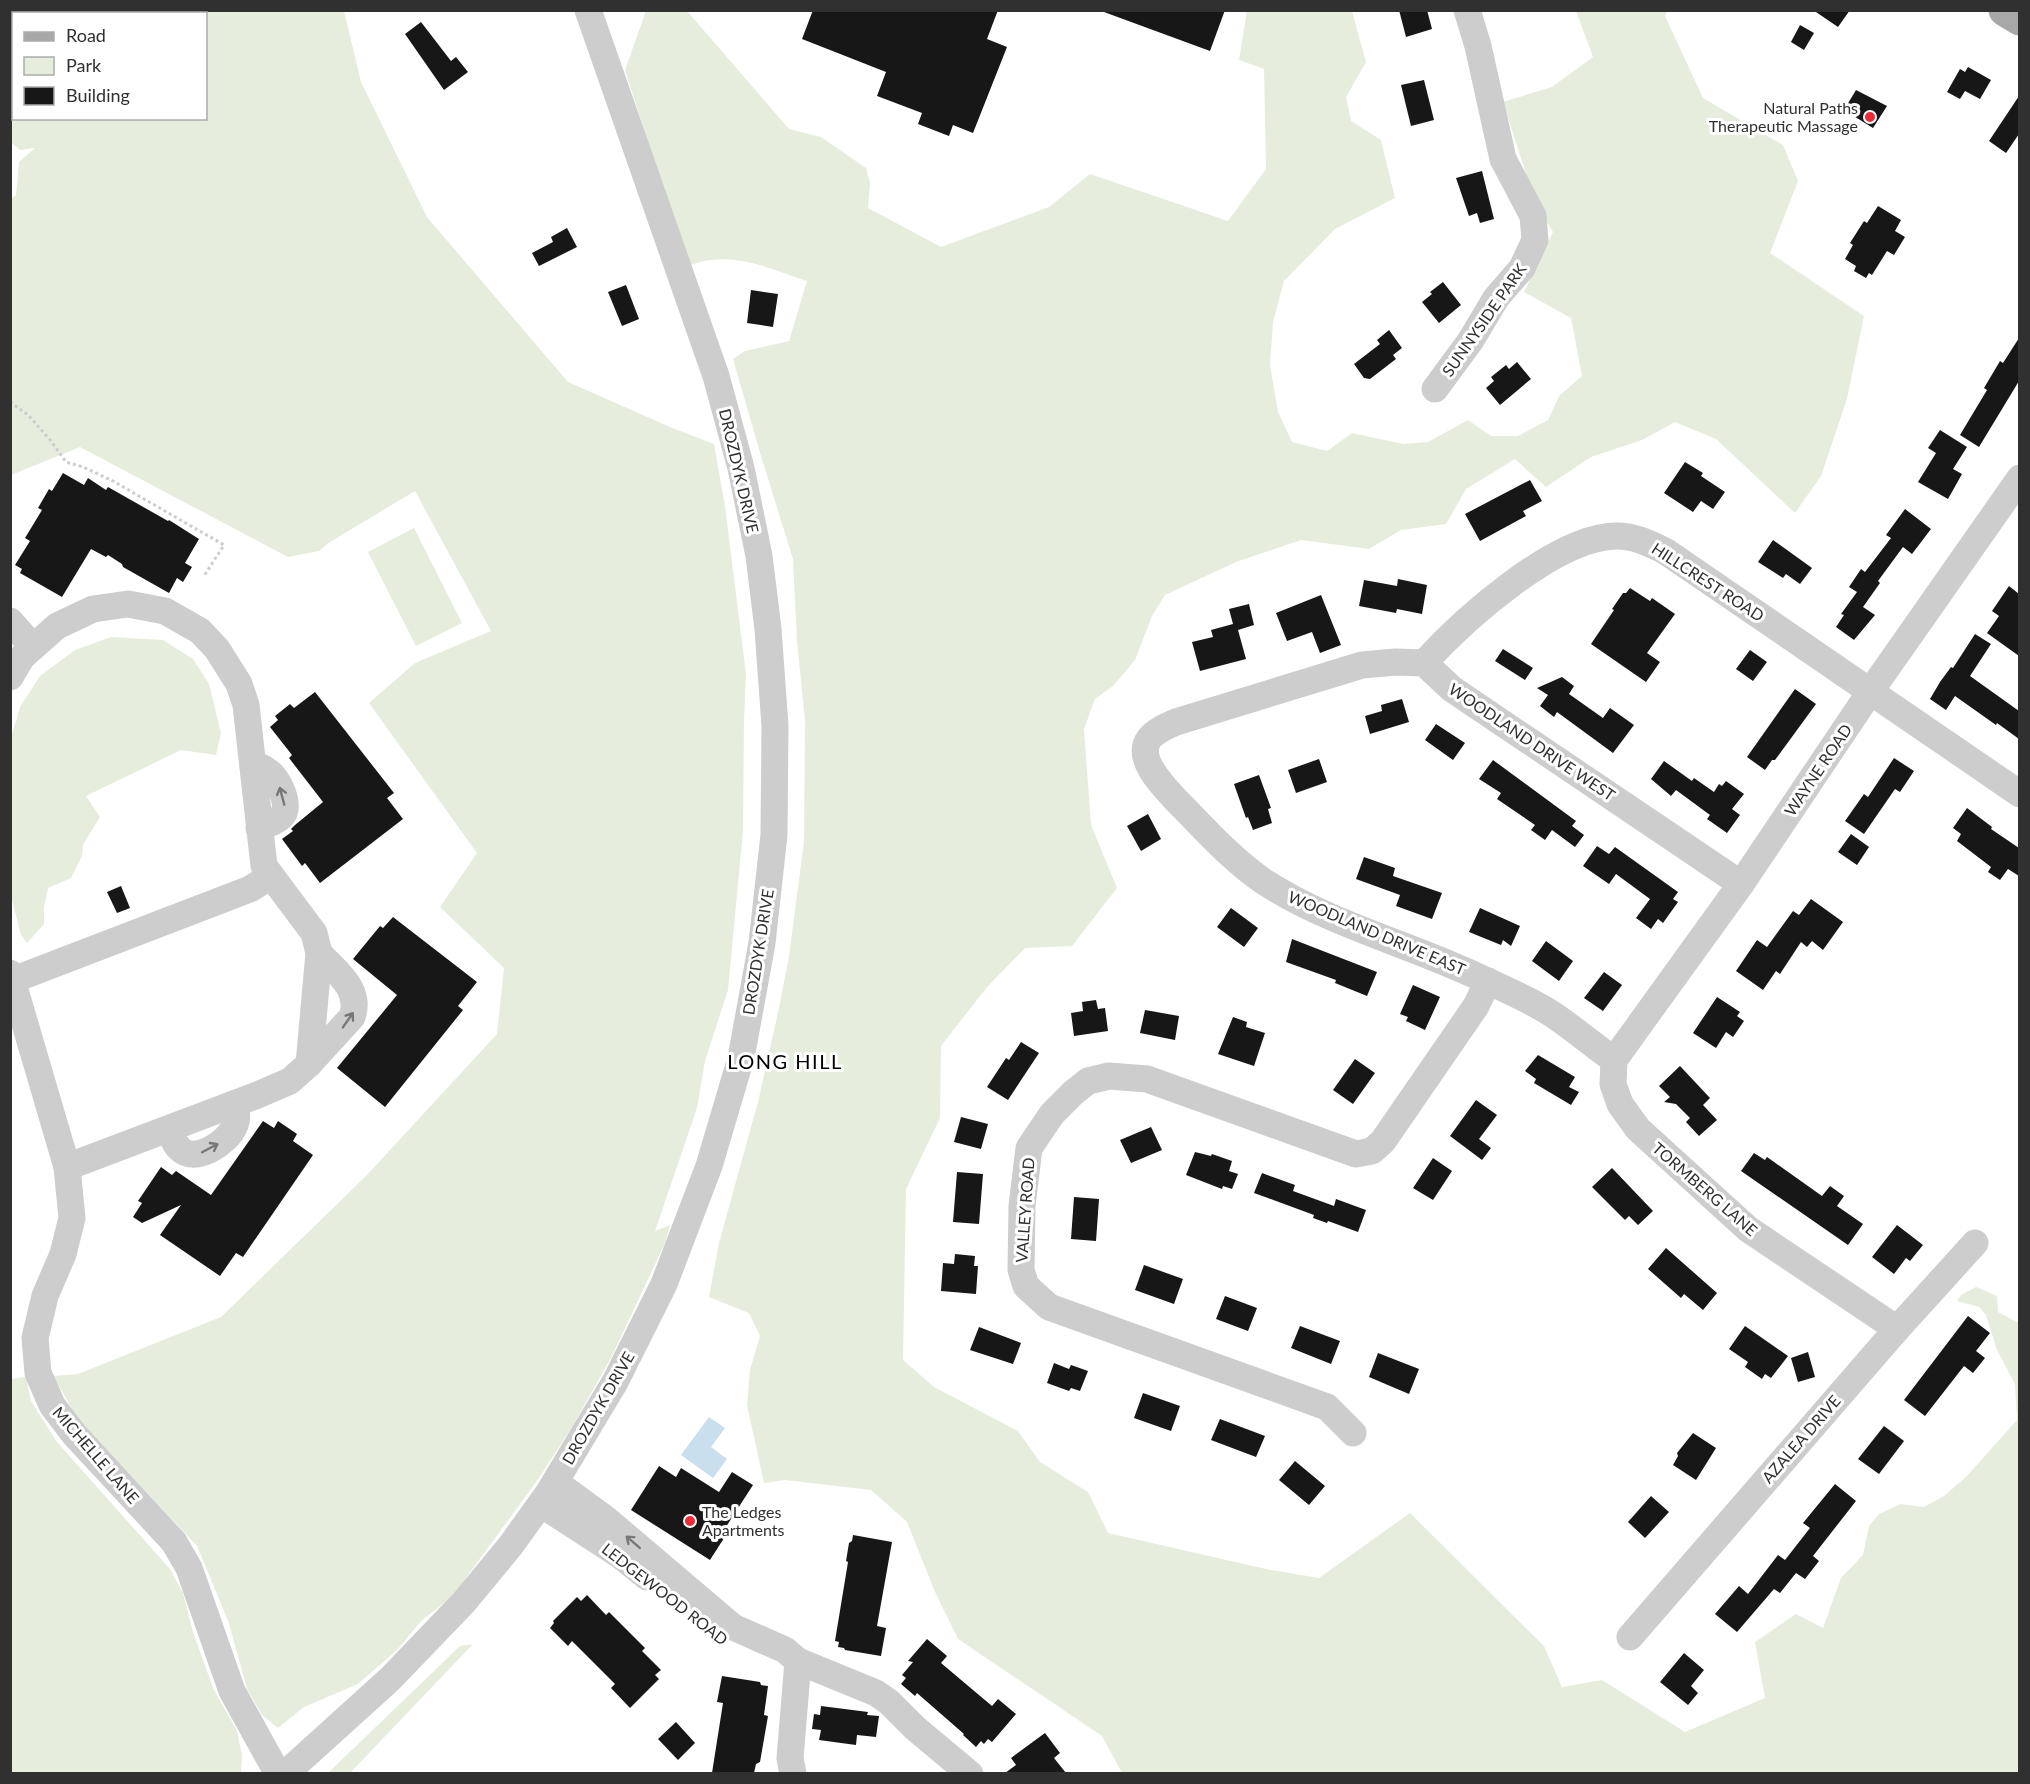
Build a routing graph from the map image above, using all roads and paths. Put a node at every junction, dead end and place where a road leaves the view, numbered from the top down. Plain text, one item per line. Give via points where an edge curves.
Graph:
1 (588, 10) edge
2 (1467, 10) edge
3 (2005, 10) edge
4 (2019, 19) edge
5 (1435, 389) dead end
6 (10, 402) edge
7 (2019, 478) edge
8 (204, 576) dead end
9 (10, 621) edge
10 (33, 647) junction
11 (1424, 663) junction
12 (10, 677) edge
13 (1870, 692) junction
14 (2019, 794) edge
15 (271, 876) junction
16 (1741, 884) junction
17 (319, 953) junction
18 (12, 977) edge
19 (1488, 981) junction
20 (1614, 1060) junction
21 (309, 1064) junction
22 (67, 1167) junction
23 (1975, 1243) dead end
24 (1897, 1329) junction
25 (1353, 1433) dead end
26 (548, 1493) junction
27 (1630, 1637) dead end
28 (798, 1661) junction
29 (278, 1773) edge
30 (285, 1773) edge
31 (793, 1773) edge
32 (970, 1773) edge

1 - 26 street, DROZDYK DRIVE via 716,376 741,468 759,556 768,629 775,726 774,835 762,943 741,1058 709,1166 664,1284 615,1382
2 - 5 street, SUNNYSIDE PARK via 1503,159 1533,216 1535,240 1522,268 1496,298
3 - 4 main road
6 - 8 path via 28,416 66,462 113,481 224,545
7 - 13 street, WAYNE ROAD
9 - 10 street
10 - 12 street
10 - 15 street via 57,626 93,609 128,604 165,611 200,631 217,649 239,684 246,705 264,866
11 - 13 street, HILLCREST ROAD via 1450,634 1534,567 1591,540 1617,536 1642,540 1665,551
11 - 16 street, WOODLAND DRIVE WEST via 1452,689
11 - 19 street, WOODLAND DRIVE EAST via 1362,665 1176,722 1150,739 1145,748 1147,760 1168,792 1263,880 1355,927
13 - 14 street, HILLCREST ROAD
13 - 16 street, WAYNE ROAD
15 - 17 street via 314,933
15 - 18 street via 250,889
16 - 20 street, WAYNE ROAD
17 - 21 street
21 -> 17 street via 352,1017 356,1007 346,981
18 - 22 street, MICHELLE LANE
19 - 20 street, WOODLAND DRIVE EAST via 1550,1013
19 - 25 street, VALLEY ROAD via 1476,1006 1383,1141 1372,1151 1356,1154 1147,1079 1109,1076 1088,1081 1073,1093 1052,1114 1029,1148 1022,1206 1021,1270 1026,1286 1036,1297 1050,1307 1327,1407
20 - 24 street, TORMBERG LANE via 1613,1084 1620,1104 1638,1129 1748,1229
21 - 22 street via 290,1081
22 - 29 street, MICHELLE LANE via 72,1218 35,1338 38,1373 52,1405 74,1434 174,1542 189,1568 232,1691
23 - 24 street, AZALEA DRIVE
24 - 27 street, AZALEA DRIVE
26 - 28 street, LEDGEWOOD ROAD via 607,1520 727,1622 785,1650
26 - 30 street, DROZDYK DRIVE via 512,1545 460,1607 390,1679
28 - 31 street via 790,1758
28 - 32 street, LEDGEWOOD ROAD via 883,1698

